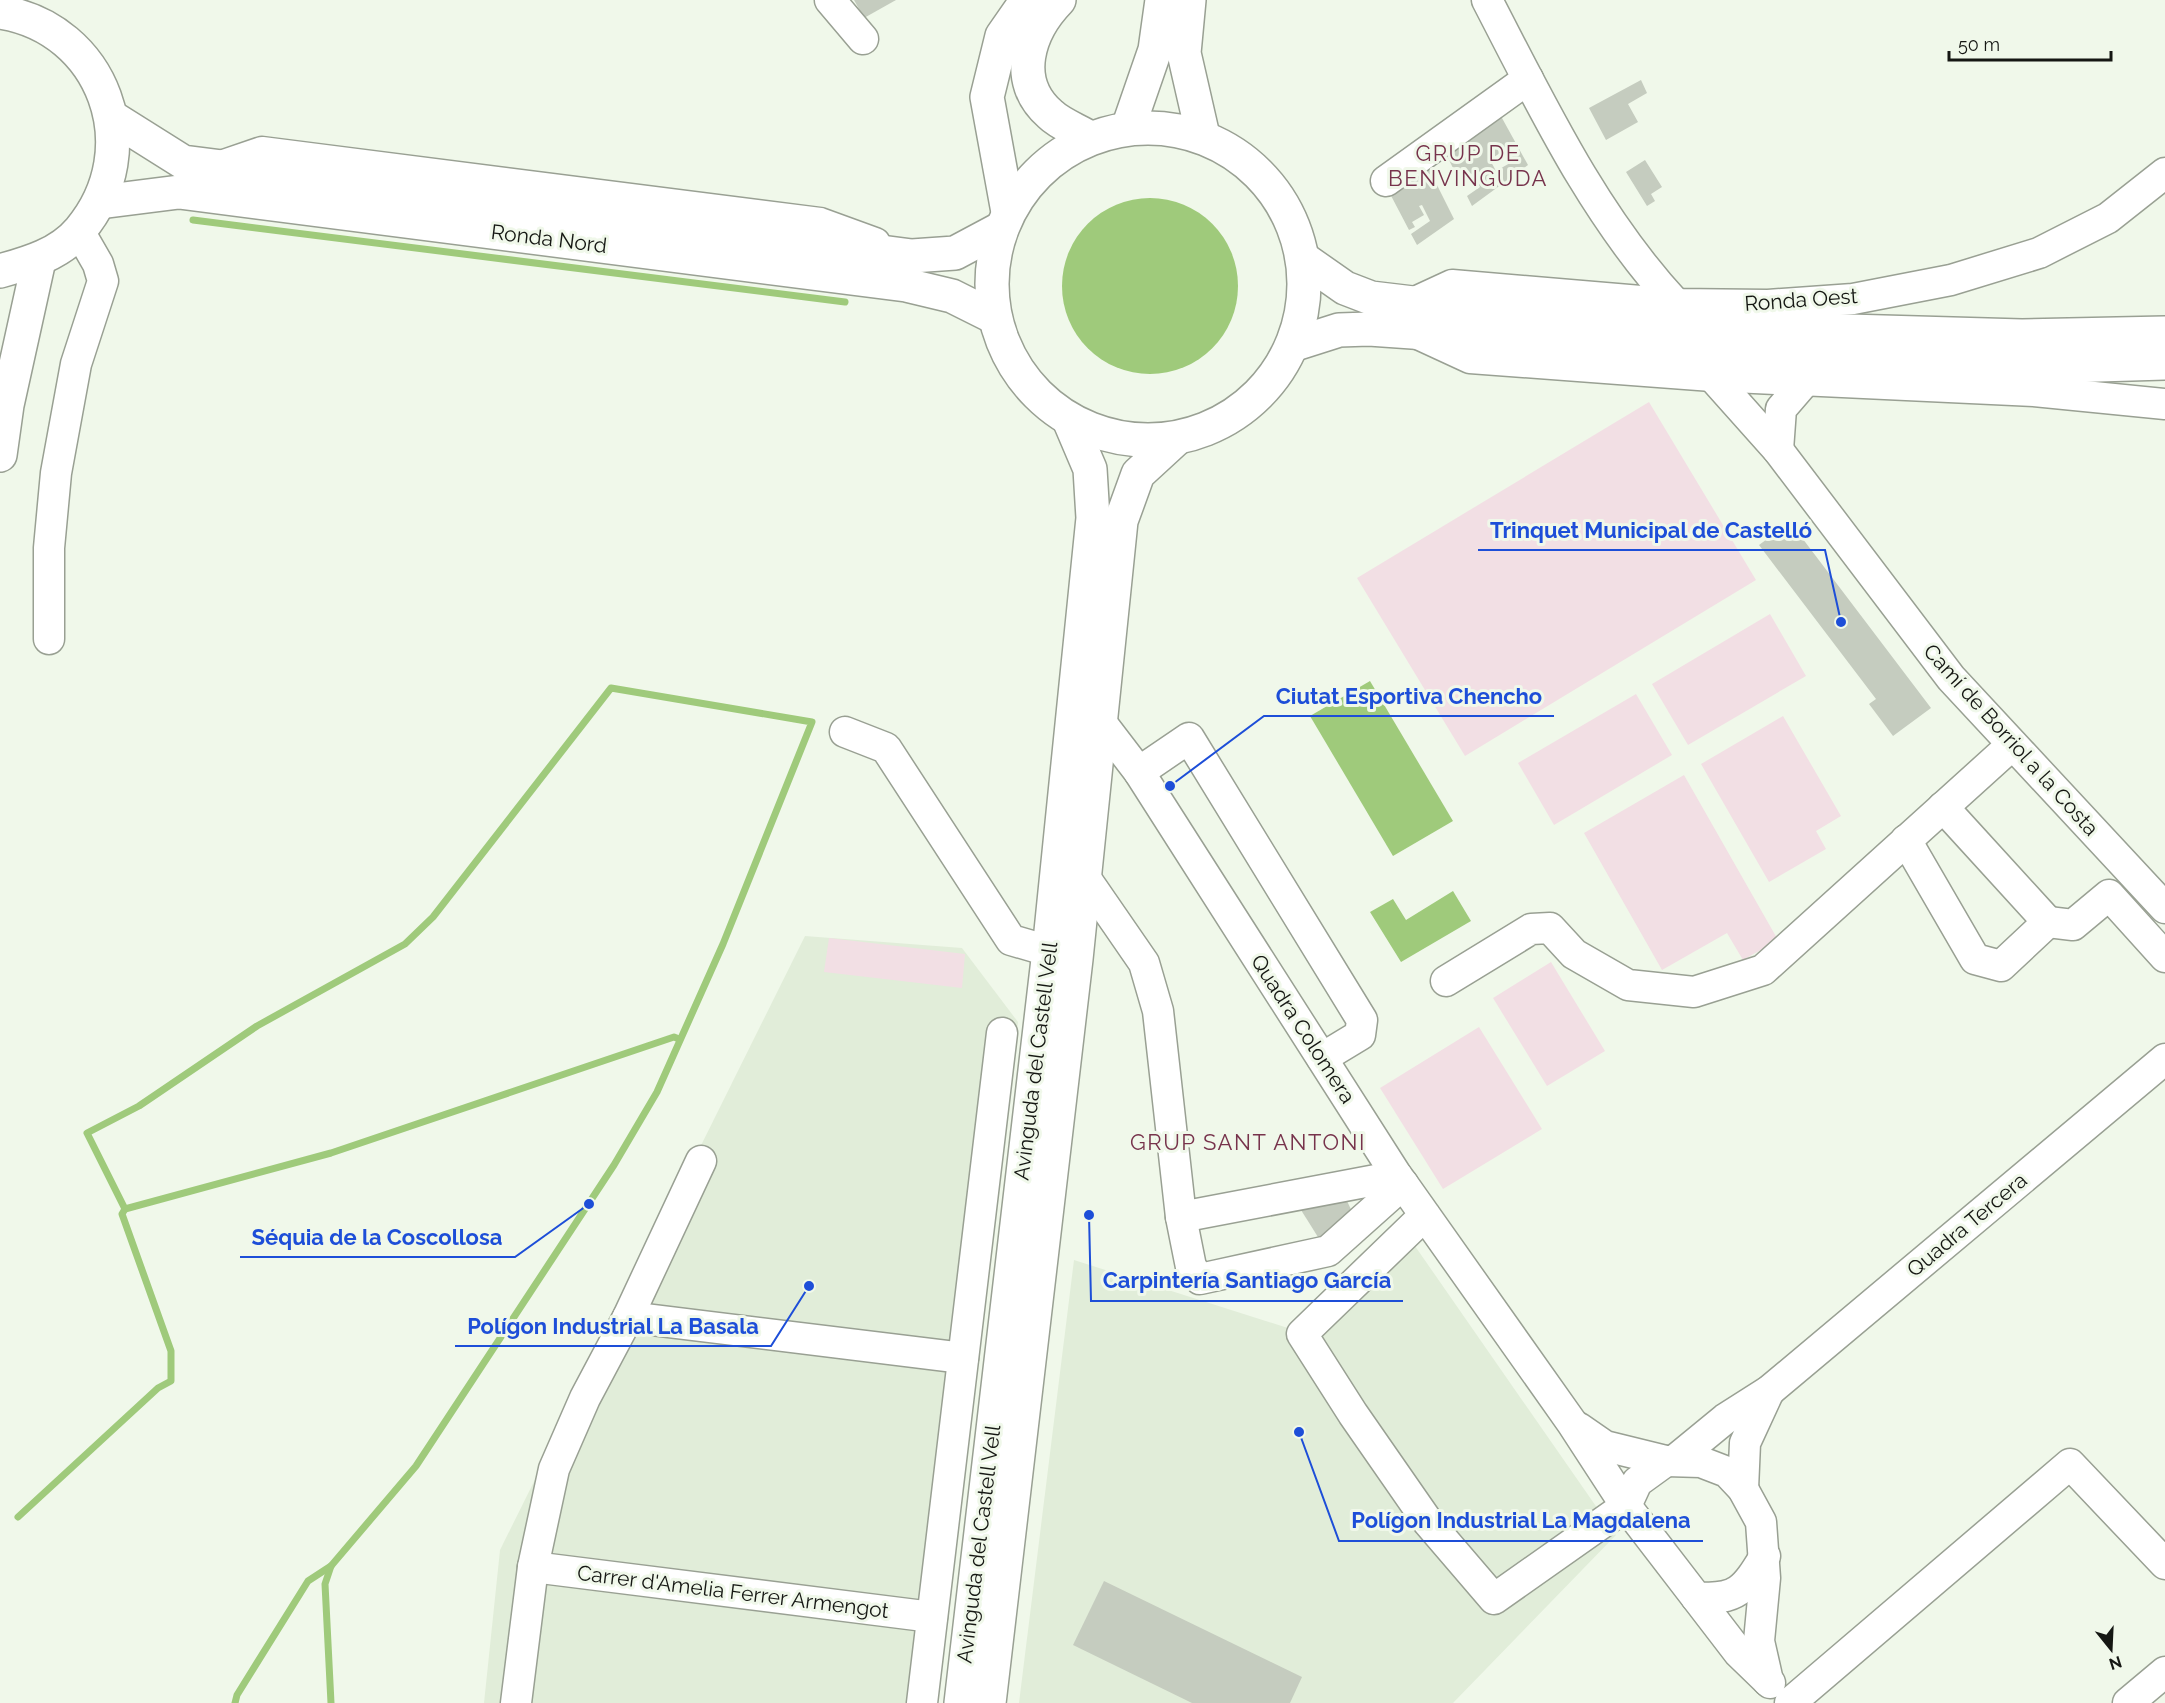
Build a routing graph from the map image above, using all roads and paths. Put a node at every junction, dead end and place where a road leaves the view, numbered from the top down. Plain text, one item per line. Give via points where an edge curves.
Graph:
1 (830, 0) edge
2 (1027, 0) edge
3 (1059, 0) edge
4 (1162, 0) edge
5 (1189, 0) edge
6 (1487, 0) edge
7 (11, 9) edge
8 (863, 39) dead end
9 (1528, 79) junction
10 (112, 118) junction
11 (1128, 128) junction
12 (1203, 136) junction
13 (1090, 138) junction
14 (2165, 173) edge
15 (1386, 181) dead end
16 (100, 202) junction
17 (1004, 220) junction
18 (79, 231) junction
19 (39, 260) junction
20 (1305, 260) junction
21 (1641, 266) junction
22 (0, 271) edge
23 (1628, 300) junction
24 (1676, 304) junction
25 (994, 317) junction
26 (1413, 317) junction
27 (2165, 333) edge
28 (1295, 344) junction
29 (2165, 363) edge
30 (1712, 376) junction
31 (1806, 380) junction
32 (2165, 404) edge
33 (1071, 422) junction
34 (1176, 440) junction
35 (1778, 450) junction
36 (0, 455) edge
37 (49, 639) dead end
38 (1100, 721) junction
39 (845, 732) dead end
40 (2012, 745) junction
41 (1139, 772) junction
42 (1943, 807) junction
43 (1906, 840) junction
44 (1084, 876) junction
45 (2165, 908) edge
46 (2048, 922) junction
47 (1049, 951) junction
48 (2165, 957) edge
49 (1446, 981) dead end
50 (1002, 1033) dead end
51 (1322, 1059) junction
52 (2165, 1059) edge
53 (994, 1107) junction
54 (1030, 1112) junction
55 (701, 1161) dead end
56 (1400, 1180) junction
57 (1425, 1215) junction
58 (1181, 1217) junction
59 (628, 1317) junction
60 (963, 1358) junction
61 (1769, 1391) junction
62 (1572, 1423) junction
63 (1671, 1461) junction
64 (1743, 1489) junction
65 (1626, 1506) junction
66 (1765, 1556) junction
67 (2165, 1564) edge
68 (533, 1567) junction
69 (1696, 1597) junction
70 (932, 1617) junction
71 (2165, 1672) edge
72 (1777, 1692) edge
73 (516, 1703) edge
74 (922, 1703) edge
75 (961, 1703) edge
76 (989, 1703) edge
77 (1790, 1703) edge
78 (2128, 1703) edge

1 - 8 street
2 - 17 main road via 1002,36 987,97
3 - 13 main road via 1046,13 1029,48 1027,81 1037,101 1051,116
4 - 11 main road via 1155,50
5 - 12 main road via 1184,53
6 - 9 street
7 - 10 main road via 57,32 91,66
9 - 15 street
9 - 21 street via 1586,185
10 - 16 main road via 113,161
10 - 17 main road, Ronda Nord via 183,162 912,256 955,253
11 - 12 main road via 1166,127
11 - 13 main road
12 - 20 main road via 1271,184
13 - 17 main road via 1042,168
14 - 24 street, Ronda Oest via 2108,218 2039,254 1951,280 1853,298 1768,304
16 - 18 main road
16 - 25 main road, Ronda Nord via 179,192 906,285 952,296
17 - 25 main road via 990,273
18 - 19 main road
18 - 37 street via 103,281 76,364 56,473 48,548
19 - 22 main road
19 - 36 main road
20 - 26 main road, Ronda Oest via 1345,288
20 - 28 main road via 1306,303
21 - 23 street
21 - 24 street
23 - 24 street, Ronda Oest
23 - 26 street, Ronda Oest via 1452,285
25 - 33 main road via 1020,378
26 - 27 main road, Ronda Oest via 2022,336
26 - 28 main road, Ronda Oest via 1339,330
26 - 29 main road, Ronda Oest via 1815,360 2029,367
26 - 30 street, Ronda Oest via 1470,358
28 - 34 main road via 1248,408
30 - 31 street, Ronda Oest
30 - 35 street, Camí de Borriol a la Costa
31 - 32 street, Ronda Oest via 2034,391
31 - 35 street via 1781,409
33 - 34 main road via 1121,440
33 - 47 main road, Avinguda del Castell Vell via 1090,469 1093,518
34 - 38 main road, Avinguda del Castell Vell via 1138,474 1121,521
35 - 40 street, Camí de Borriol a la Costa via 1951,678
38 - 41 street, Quadra Colomera
38 - 44 main road, Avinguda del Castell Vell
39 - 47 street via 886,748 1011,940
40 - 42 street
40 - 45 street, Camí de Borriol a la Costa
41 - 51 street, Quadra Colomera
41 - 51 street via 1189,738 1362,1020 1360,1035
42 - 43 street
42 - 46 street
43 - 46 street via 1975,959 2001,966
43 - 49 street via 1763,970 1694,992 1628,986 1574,954 1550,928 1531,929
44 - 58 street via 1144,963 1158,1011
44 - 76 main road, Avinguda del Castell Vell
46 - 48 street via 2073,925 2109,895
47 - 54 main road, Avinguda del Castell Vell
50 - 53 street, Avinguda del Castell Vell
51 - 56 street, Quadra Colomera
52 - 61 street, Quadra Tercera
53 - 54 street
53 - 60 street, Avinguda del Castell Vell
54 - 75 main road, Avinguda del Castell Vell
55 - 59 street
56 - 57 street, Quadra Colomera
56 - 58 street
56 - 58 street via 1328,1251 1200,1279 1191,1267
57 - 62 street, Quadra Colomera
57 - 65 street via 1302,1334 1353,1414 1428,1522 1494,1599
59 - 60 street
59 - 68 street via 585,1398 554,1469
60 - 70 street, Avinguda del Castell Vell
61 - 63 street, Quadra Tercera
61 - 64 street, Quadra Tercera via 1745,1443
62 - 63 street, Quadra Colomera via 1605,1446
62 - 65 street, Quadra Colomera
63 - 64 street, Quadra Colomera via 1701,1462 1727,1472
63 - 65 street via 1638,1482
64 - 66 street, Quadra Colomera via 1761,1522
65 - 69 street, Quadra Colomera
66 - 69 street via 1747,1585 1720,1599
66 - 72 street, Quadra Colomera via 1758,1641
67 - 77 street via 2070,1464
68 - 70 street, Carrer d'Amelia Ferrer Armengot
68 - 73 street
69 - 72 street, Quadra Colomera via 1739,1653
70 - 74 street, Avinguda del Castell Vell
71 - 78 street

